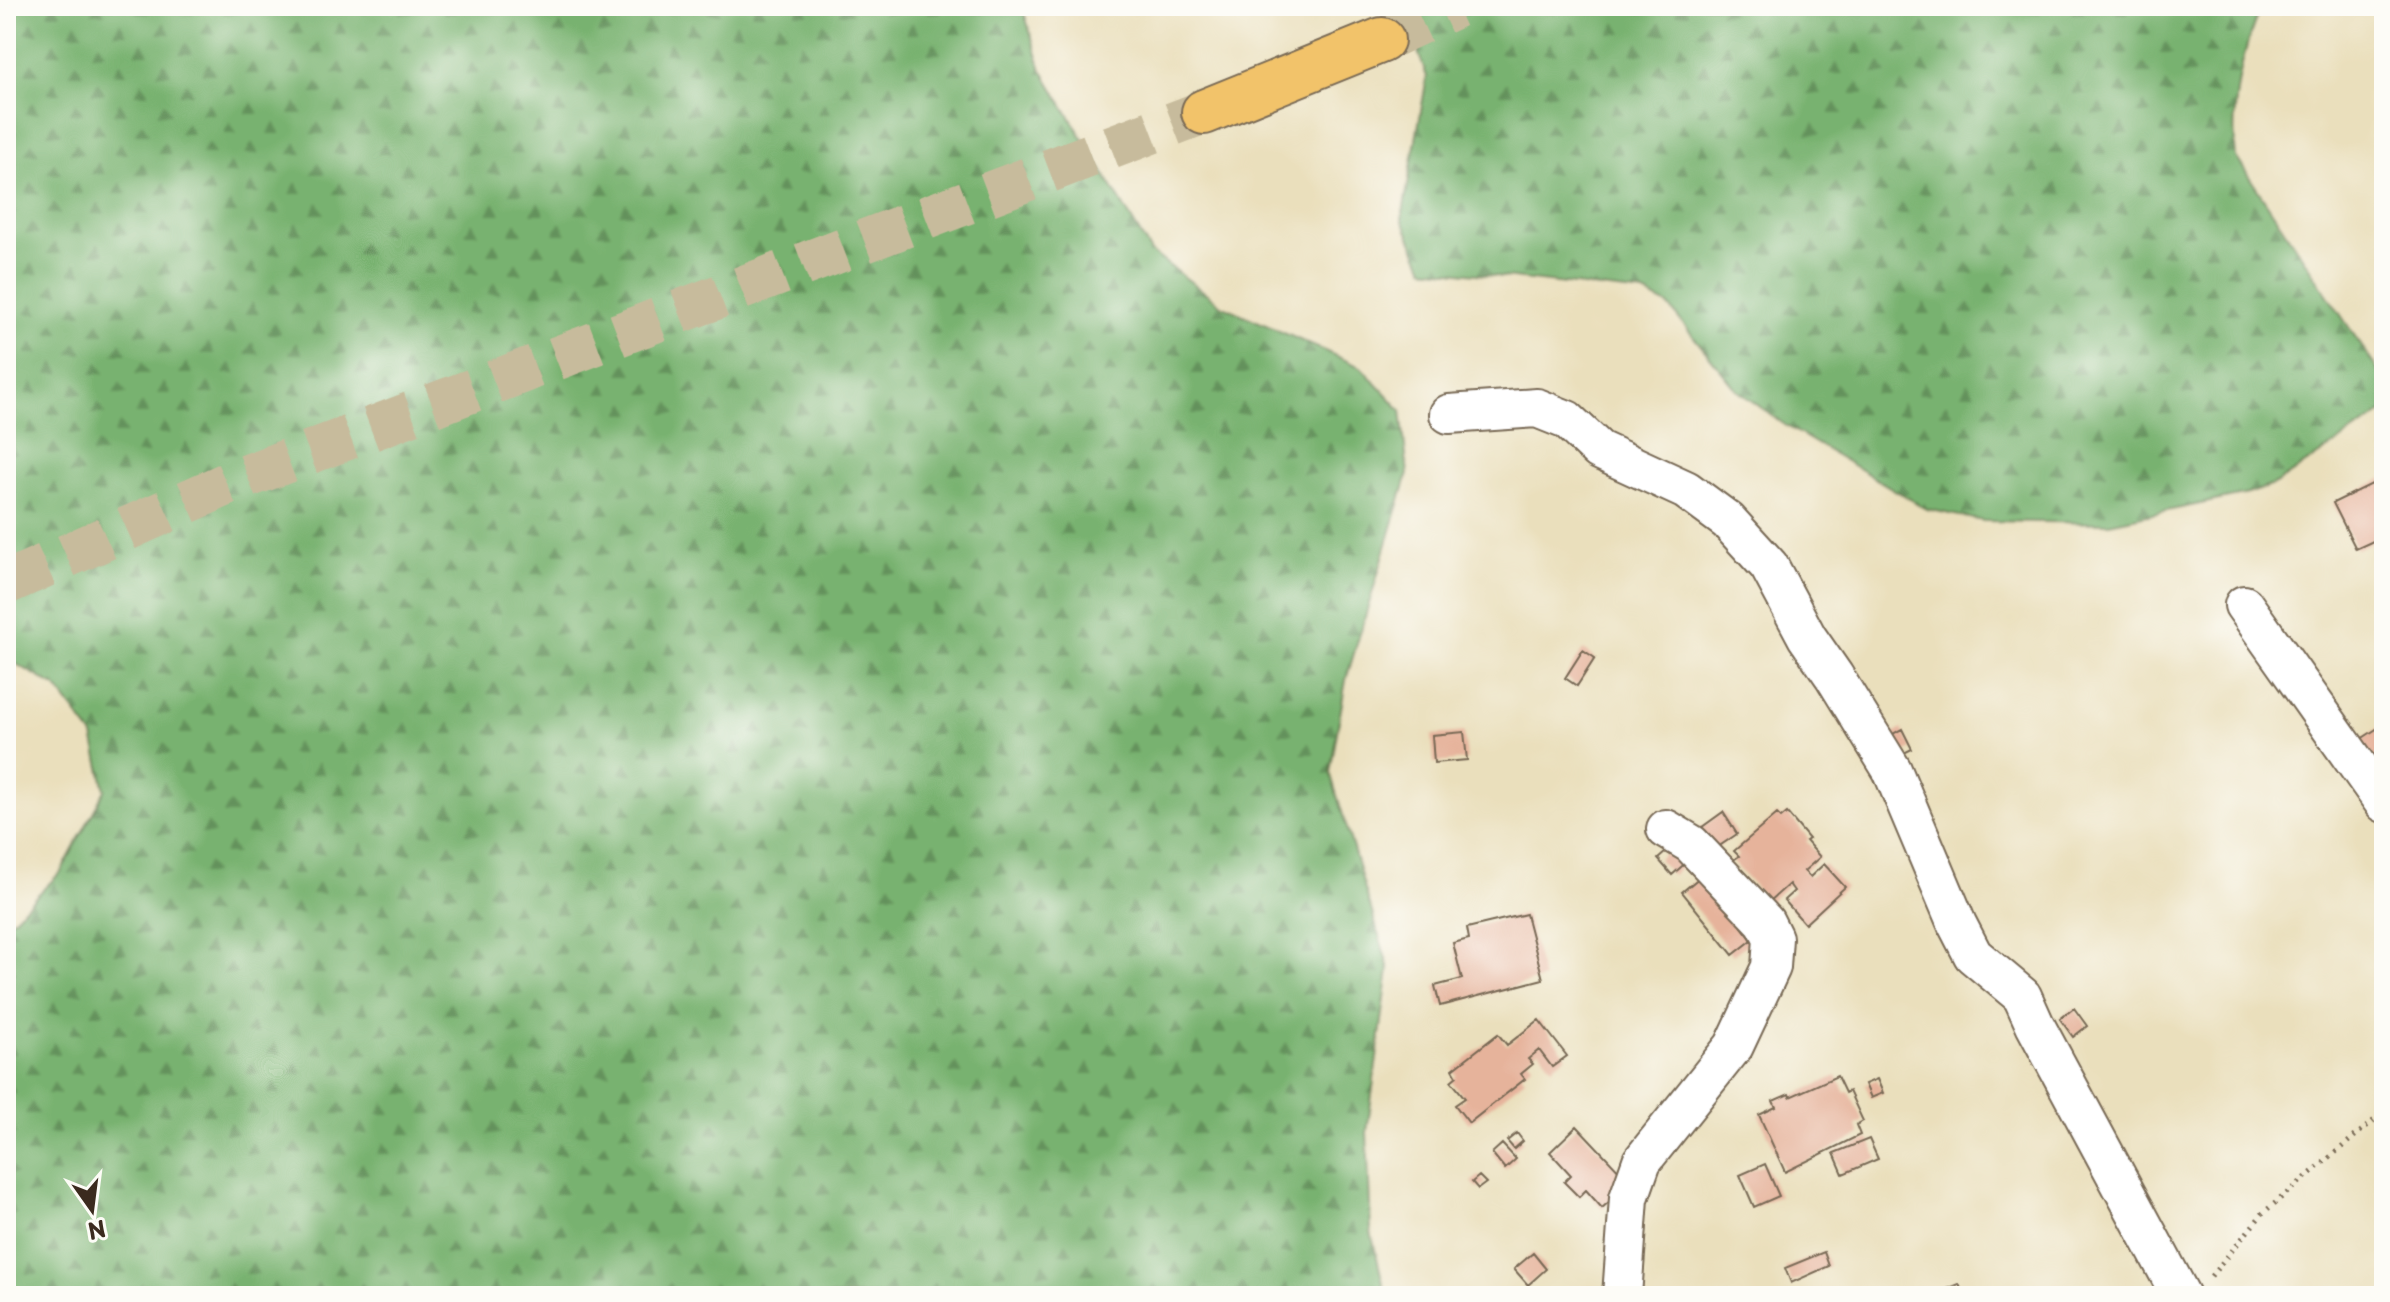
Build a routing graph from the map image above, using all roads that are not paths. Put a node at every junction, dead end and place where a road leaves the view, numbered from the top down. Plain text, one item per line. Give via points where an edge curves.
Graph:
1 (1382, 40) tunnel mouth
2 (1204, 112) tunnel mouth
3 (1449, 414) dead end
4 (2244, 605) dead end
5 (2384, 803) edge
6 (1666, 829) dead end
7 (2194, 1291) edge
8 (1622, 1296) edge

1 - 2 highway
3 - 7 street via 1537,408 1567,420 1599,450 1686,490 1728,521 1769,566 1807,637 1892,770 1973,955 2022,996 2050,1054
4 - 5 street
6 - 8 street via 1691,844 1765,922 1773,938 1771,967 1734,1046 1642,1161 1629,1198

